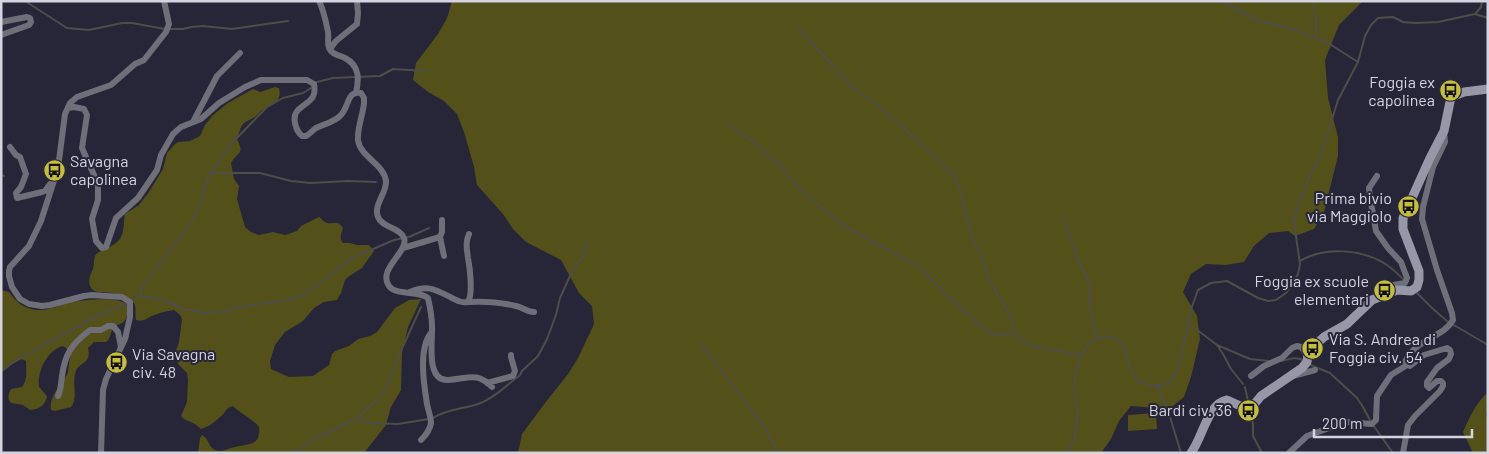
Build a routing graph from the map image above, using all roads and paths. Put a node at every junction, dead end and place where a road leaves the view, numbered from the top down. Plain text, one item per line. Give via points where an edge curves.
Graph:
1 (164, 1) edge
2 (319, 1) edge
3 (357, 1) edge
4 (1, 22) edge
5 (1, 35) edge
6 (330, 49) junction
7 (240, 53) dead end
8 (1488, 88) edge
9 (356, 92) junction
10 (68, 108) junction
11 (193, 122) junction
12 (1444, 131) junction
13 (10, 147) dead end
14 (1377, 176) dead end
15 (54, 183) junction
16 (442, 220) dead end
17 (469, 234) dead end
18 (440, 237) junction
19 (403, 248) junction
20 (444, 256) dead end
21 (409, 292) junction
22 (1385, 294) junction
23 (468, 302) junction
24 (534, 312) dead end
25 (432, 332) junction
26 (121, 350) junction
27 (511, 355) dead end
28 (1308, 356) junction
29 (1406, 365) junction
30 (1315, 370) dead end
31 (1251, 376) dead end
32 (1290, 376) junction
33 (58, 396) dead end
34 (421, 440) dead end
35 (101, 453) edge
36 (1191, 453) edge
37 (1289, 453) edge
38 (1403, 453) edge

1 - 10 street via 168,24 166,32 144,60 111,85 77,97
2 - 6 street
3 - 6 street via 357,24
4 - 5 street via 27,17 31,22
6 - 9 street via 356,68 359,78
7 - 11 street via 217,76
8 - 12 street via 1451,97
9 - 11 street via 347,101 344,112 305,136 300,135 295,122 297,112 309,103 315,92 314,84 307,80 260,80
9 - 19 street via 364,98 358,141 386,178 377,213 382,222 402,234
10 - 11 street via 84,109 87,115 82,148 98,184 98,200 92,219 96,241 102,248 109,241 116,218 138,198 157,170 173,134
10 - 15 street
12 - 22 street via 1403,218 1403,230 1419,271 1419,280 1411,290
12 - 29 street via 1445,142 1433,167 1422,219 1453,320 1447,329 1419,345 1408,356
13 - 15 street via 20,158 26,174 22,187 16,193 17,198 45,191
14 - 22 street via 1370,188 1374,225 1400,262 1407,278 1405,283 1389,286
15 - 26 street via 36,234 10,267 12,287 20,298 42,306 92,295 127,300 131,305 130,317
16 - 18 street
17 - 23 street via 466,240
18 - 19 street
18 - 20 street
19 - 21 street via 388,272 387,281 390,288
21 - 23 street via 430,288
21 - 25 street via 428,298
22 - 28 street via 1372,300 1347,324 1324,337
23 - 24 street via 511,305
25 - 27 street via 434,371 446,380 475,376 490,385 512,376 515,371
25 - 34 street via 423,357 431,422
26 - 33 street via 120,336 113,326 90,330 75,341 70,350
26 - 35 street via 103,390
28 - 31 street via 1297,346
28 - 32 street via 1302,368
29 - 37 street via 1392,375 1377,396 1376,420 1372,424 1346,422 1308,436
29 - 38 street via 1410,366 1424,355 1450,350 1449,358 1427,382 1430,388 1437,381 1441,381 1443,386 1408,425
30 - 32 street
32 - 36 street via 1249,408 1227,400 1219,403 1212,410

